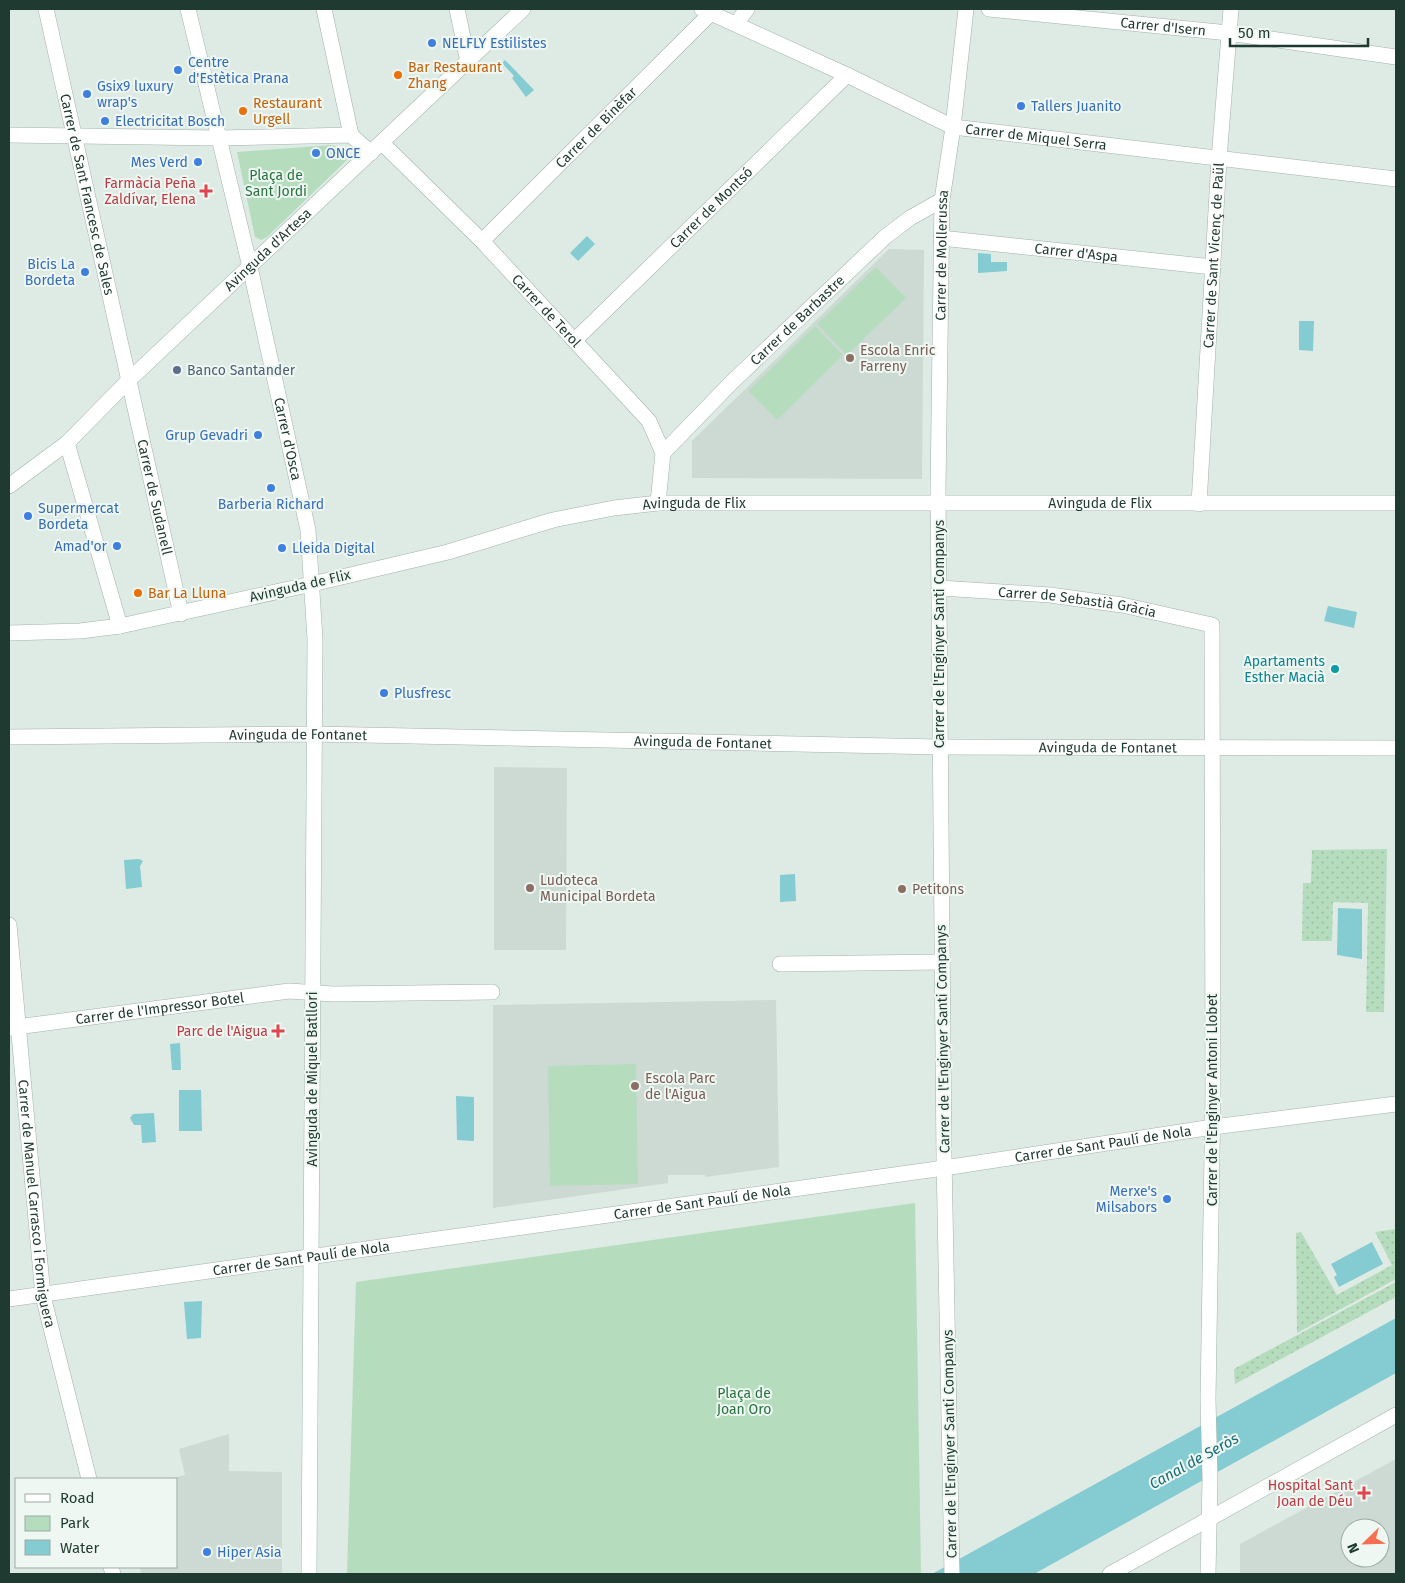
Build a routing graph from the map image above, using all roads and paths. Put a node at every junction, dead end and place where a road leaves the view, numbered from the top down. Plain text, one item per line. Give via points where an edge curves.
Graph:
1 (46, 9) edge
2 (188, 9) edge
3 (324, 9) edge
4 (457, 9) edge
5 (523, 9) edge
6 (747, 9) edge
7 (966, 9) edge
8 (989, 9) edge
9 (1231, 9) edge
10 (707, 11) edge
11 (736, 24) junction
12 (1229, 34) junction
13 (1396, 57) edge
14 (468, 62) junction
15 (846, 74) junction
16 (953, 128) junction
17 (9, 135) edge
18 (351, 135) junction
19 (75, 136) junction
20 (218, 138) junction
21 (377, 148) junction
22 (1219, 159) junction
23 (1396, 179) edge
24 (942, 200) junction
25 (941, 238) junction
26 (482, 241) junction
27 (250, 267) junction
28 (1214, 267) junction
29 (575, 340) junction
30 (129, 380) junction
31 (67, 443) junction
32 (663, 453) junction
33 (9, 486) edge
34 (658, 503) junction
35 (1396, 503) edge
36 (938, 504) junction
37 (1199, 504) junction
38 (312, 584) junction
39 (940, 588) junction
40 (181, 614) junction
41 (1212, 625) joint
42 (120, 626) junction
43 (9, 633) edge
44 (314, 734) junction
45 (9, 737) edge
46 (939, 747) junction
47 (1211, 748) junction
48 (1396, 748) edge
49 (9, 925) edge
50 (942, 962) junction
51 (780, 964) dead end
52 (312, 992) junction
53 (492, 992) dead end
54 (13, 1028) edge
55 (1396, 1104) edge
56 (1213, 1127) junction
57 (944, 1168) junction
58 (312, 1255) junction
59 (43, 1296) junction
60 (9, 1299) edge
61 (1396, 1416) edge
62 (89, 1478) edge
63 (1208, 1520) junction
64 (309, 1574) edge
65 (952, 1574) edge
66 (1110, 1574) edge
67 (1208, 1574) edge

1 - 19 street, Carrer de Sant Francesc de Sales
2 - 20 street
3 - 18 street
4 - 14 street
5 - 14 street, Avinguda d'Artesa
6 - 11 street
7 - 16 street, Carrer de Mollerussa
8 - 12 street, Carrer d'Isern
9 - 12 street, Carrer de Sant Vicenç de Paül
10 - 11 street, Carrer de Miquel Serra
10 - 26 street, Carrer de Binèfar
11 - 15 street, Carrer de Miquel Serra
12 - 13 street, Carrer d'Isern
12 - 22 street, Carrer de Sant Vicenç de Paül
14 - 21 street, Avinguda d'Artesa
15 - 16 street, Carrer de Miquel Serra
15 - 29 street, Carrer de Montsó
16 - 22 street, Carrer de Miquel Serra
16 - 24 street, Carrer de Mollerussa
17 - 19 street
18 - 20 street
18 - 21 street
19 - 20 street
19 - 30 street, Carrer de Sant Francesc de Sales
20 - 27 street
21 - 26 street, Carrer de Terol
21 - 27 street, Avinguda d'Artesa
22 - 23 street, Carrer de Miquel Serra
22 - 28 street, Carrer de Sant Vicenç de Paül
24 - 25 street, Carrer de Mollerussa
24 - 32 street, Carrer de Barbastre via 885,237 732,382
25 - 28 street, Carrer d'Aspa
25 - 36 street, Carrer de Mollerussa
26 - 29 street, Carrer de Terol
27 - 30 street, Avinguda d'Artesa
27 - 38 street, Carrer d'Osca via 308,530
28 - 37 street, Carrer de Sant Vicenç de Paül
29 - 32 street, Carrer de Terol via 649,421
30 - 31 street, Avinguda d'Artesa
30 - 40 street, Carrer de Sudanell
31 - 33 street, Avinguda d'Artesa
31 - 42 street
32 - 34 street, Carrer de Terol
34 - 36 street, Avinguda de Flix
34 - 38 street, Avinguda de Flix via 552,520 448,552
35 - 37 street, Avinguda de Flix
36 - 37 street, Avinguda de Flix
36 - 39 street, Carrer de l'Enginyer Santi Companys
38 - 40 street, Avinguda de Flix
38 - 44 street, Avinguda de Miquel Batllori
39 - 41 street, Carrer de Sebastià Gràcia via 1050,595 1122,604
39 - 46 street, Carrer de l'Enginyer Santi Companys
40 - 42 street, Avinguda de Flix
41 - 47 street, Carrer de l'Enginyer Antoni Llobet
42 - 43 street, Avinguda de Flix
44 - 45 street, Avinguda de Fontanet
44 - 46 street, Avinguda de Fontanet
44 - 52 street, Avinguda de Miquel Batllori
46 - 47 street, Avinguda de Fontanet
46 - 50 street, Carrer de l'Enginyer Santi Companys
47 - 48 street, Avinguda de Fontanet
47 - 56 street, Carrer de l'Enginyer Antoni Llobet
49 - 54 street, Carrer de Manuel Carrasco i Formiguera
50 - 51 street
50 - 57 street, Carrer de l'Enginyer Santi Companys
52 - 53 street, Carrer de l'Impressor Botel
52 - 54 street, Carrer de l'Impressor Botel via 289,991
52 - 58 street, Avinguda de Miquel Batllori
54 - 59 street, Carrer de Manuel Carrasco i Formiguera
55 - 56 street, Carrer de Sant Paulí de Nola
56 - 57 street, Carrer de Sant Paulí de Nola
56 - 63 street, Carrer de l'Enginyer Antoni Llobet
57 - 58 street, Carrer de Sant Paulí de Nola
57 - 65 street, Carrer de l'Enginyer Santi Companys
58 - 59 street, Carrer de Sant Paulí de Nola
58 - 64 street, Avinguda de Miquel Batllori
59 - 60 street, Carrer de Sant Paulí de Nola
59 - 62 street, Carrer de Manuel Carrasco i Formiguera
61 - 63 street
63 - 66 street
63 - 67 street, Carrer de l'Enginyer Antoni Llobet

